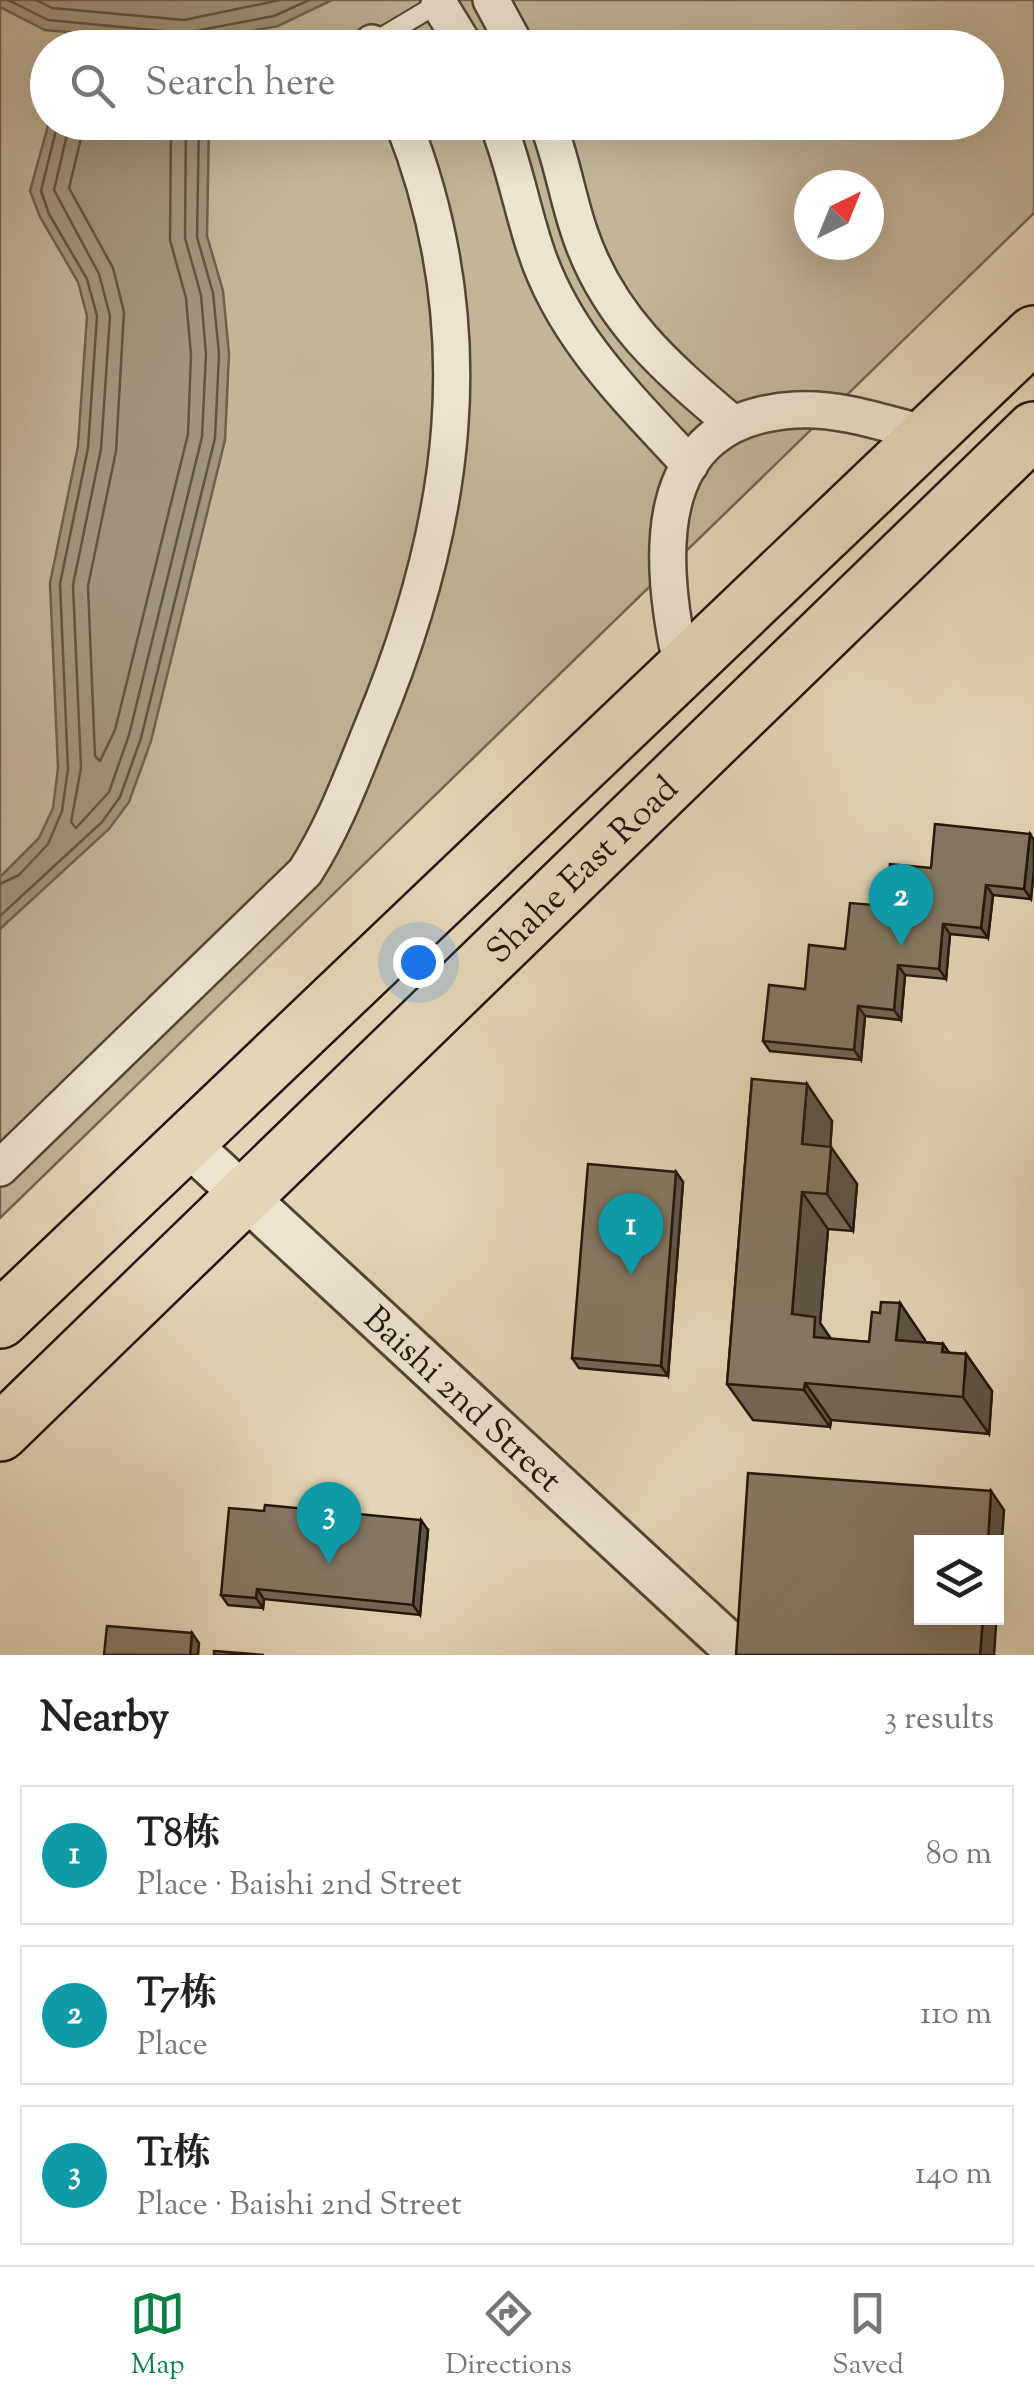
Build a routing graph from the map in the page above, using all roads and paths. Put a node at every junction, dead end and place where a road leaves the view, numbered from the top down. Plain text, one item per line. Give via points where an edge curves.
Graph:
1 (491, 0) edge
2 (442, 2) edge
3 (398, 30) edge
4 (457, 30) edge
5 (507, 30) edge
6 (409, 140) edge
7 (503, 140) edge
8 (552, 140) edge
9 (1034, 334) edge
10 (733, 424) junction
11 (1034, 430) edge
12 (930, 435) junction
13 (690, 464) junction
14 (683, 672) junction
15 (186, 1142) junction
16 (0, 1168) edge
17 (247, 1198) junction
18 (0, 1320) edge
19 (0, 1433) edge
20 (741, 1655) edge

1 - 5 street
2 - 3 lane
2 - 4 street
6 - 16 street via 452,311 452,392 444,495 393,678 327,838 305,872
7 - 13 street via 563,310 589,354
8 - 10 street via 580,234 627,326
9 - 12 main road
10 - 12 street via 782,412 827,411
10 - 13 street
11 - 17 main road, Shahe East Road
12 - 14 main road
13 - 14 street via 673,497 664,562
14 - 15 main road
15 - 17 street, Baishi 2nd Street
15 - 18 main road
17 - 19 main road, Shahe East Road
17 - 20 street, Baishi 2nd Street

